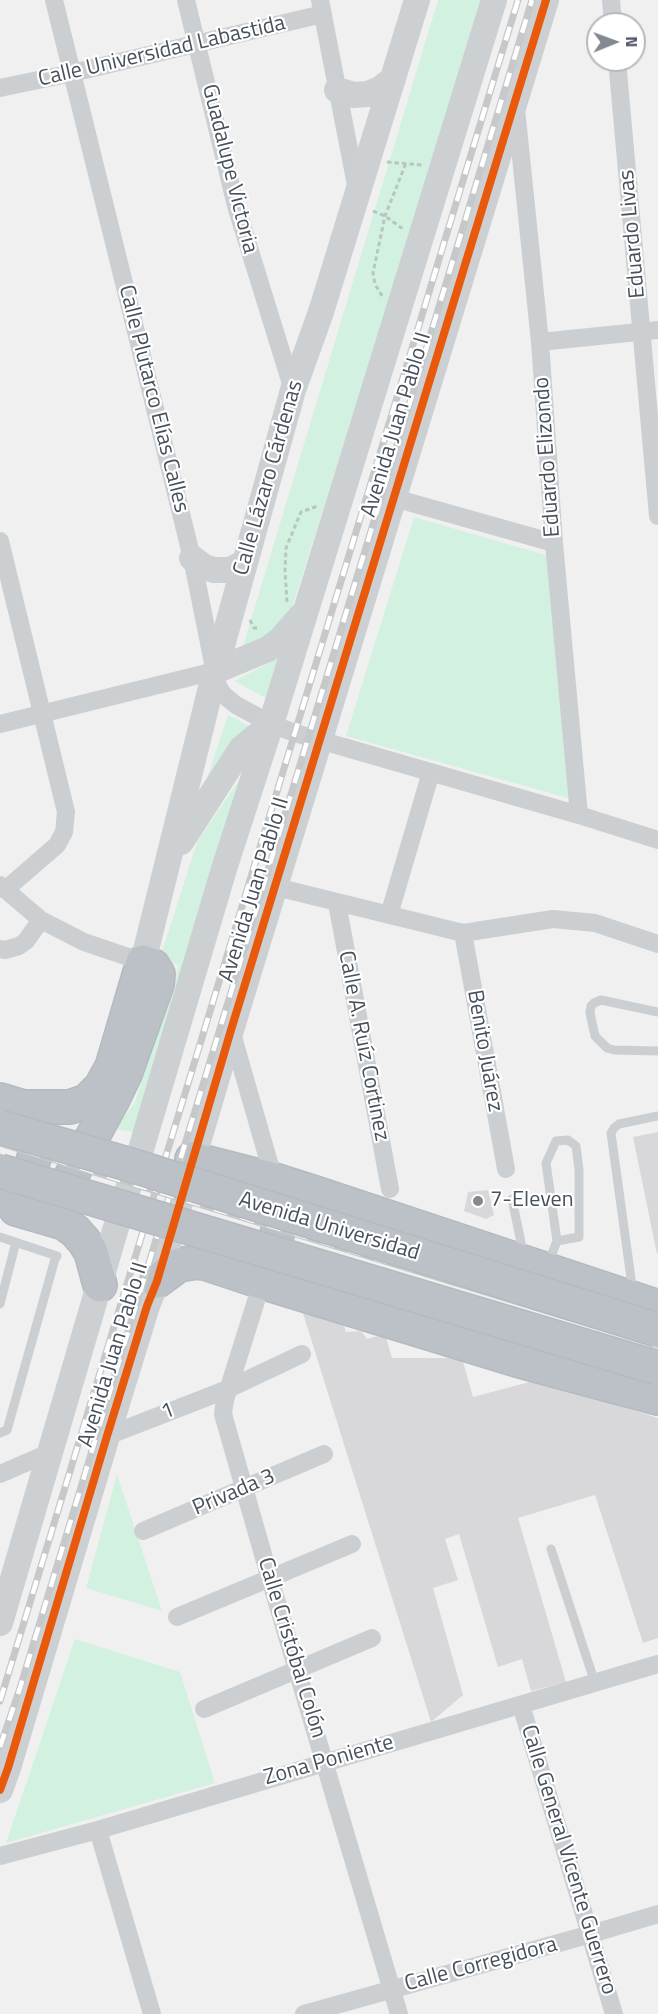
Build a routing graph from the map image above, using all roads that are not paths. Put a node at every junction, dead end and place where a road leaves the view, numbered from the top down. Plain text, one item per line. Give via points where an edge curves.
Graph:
1 (54, 0) edge
2 (186, 0) edge
3 (417, 0) edge
4 (494, 0) edge
5 (546, 0) edge
6 (322, 7) edge
7 (197, 43) junction
8 (618, 72) edge
9 (72, 74) junction
10 (393, 79) junction
11 (0, 88) edge
12 (339, 99) junction
13 (515, 99) junction
14 (383, 110) junction
15 (356, 198) junction
16 (650, 331) edge
17 (275, 336) junction
18 (540, 342) junction
19 (308, 346) junction
20 (293, 390) junction
21 (394, 498) junction
22 (658, 516) edge
23 (0, 541) edge
24 (554, 543) junction
25 (192, 558) junction
26 (244, 563) junction
27 (302, 603) junction
28 (215, 671) junction
29 (41, 713) junction
30 (0, 724) edge
31 (271, 724) junction
32 (319, 741) junction
33 (431, 771) junction
34 (579, 815) junction
35 (658, 840) edge
36 (170, 859) junction
37 (276, 887) junction
38 (3, 888) edge
39 (337, 903) junction
40 (389, 915) junction
41 (41, 920) junction
42 (463, 933) junction
43 (658, 944) edge
44 (0, 949) edge
45 (143, 962) junction
46 (658, 1012) edge
47 (231, 1030) junction
48 (658, 1051) edge
49 (8, 1111) edge
50 (658, 1116) edge
51 (192, 1159) junction
52 (506, 1169) dead end
53 (0, 1171) edge
54 (274, 1180) junction
55 (390, 1189) dead end
56 (312, 1192) junction
57 (512, 1199) dead end
58 (6, 1203) edge
59 (0, 1237) edge
60 (16, 1242) junction
61 (542, 1257) junction
62 (157, 1281) junction
63 (262, 1282) junction
64 (100, 1285) junction
65 (294, 1292) junction
66 (646, 1303) edge
67 (0, 1304) edge
68 (658, 1330) edge
69 (302, 1354) dead end
70 (658, 1368) edge
71 (228, 1389) junction
72 (658, 1398) edge
73 (0, 1433) edge
74 (107, 1436) junction
75 (51, 1452) junction
76 (324, 1454) dead end
77 (0, 1474) edge
78 (245, 1488) junction
79 (143, 1531) dead end
80 (352, 1544) dead end
81 (551, 1549) dead end
82 (270, 1579) junction
83 (177, 1617) dead end
84 (0, 1623) edge
85 (372, 1638) dead end
86 (658, 1664) edge
87 (297, 1670) junction
88 (595, 1683) junction
89 (521, 1705) junction
90 (204, 1709) dead end
91 (326, 1762) junction
92 (0, 1790) edge
93 (98, 1830) junction
94 (0, 1856) edge
95 (658, 1914) edge
96 (591, 1934) junction
97 (392, 1990) junction
98 (152, 2014) edge
99 (304, 2014) edge
100 (399, 2014) edge
101 (614, 2014) edge

1 - 9 street, Calle Plutarco Elías Calles
2 - 7 street, Guadalupe Victoria
3 - 10 street, Calle Lázaro Cárdenas
4 - 27 street, Avenida Juan Pablo II via 420,244
5 - 13 street, Avenida Juan Pablo II
6 - 7 street, Calle Universidad Labastida
6 - 12 street
7 - 9 street, Calle Universidad Labastida
7 - 17 street, Guadalupe Victoria via 237,206
8 - 16 street, Eduardo Livas
9 - 11 street, Calle Universidad Labastida
9 - 25 street, Calle Plutarco Elías Calles
10 - 12 street via 368,94
10 - 14 street, Calle Lázaro Cárdenas
12 - 14 street via 359,114
12 - 15 street
13 - 18 street, Eduardo Elizondo
13 - 21 street, Avenida Juan Pablo II
14 - 15 street, Calle Lázaro Cárdenas
15 - 19 street, Calle Lázaro Cárdenas
16 - 18 street
16 - 22 street, Eduardo Livas
17 - 19 street
17 - 20 street, Guadalupe Victoria
18 - 24 street, Eduardo Elizondo
19 - 20 street, Calle Lázaro Cárdenas
20 - 26 street, Calle Lázaro Cárdenas
21 - 24 street
21 - 32 street, Avenida Juan Pablo II
23 - 29 street
24 - 34 street, Eduardo Elizondo
25 - 26 street via 214,570 230,570
25 - 28 street, Calle Plutarco Elías Calles
26 - 28 street, Calle Lázaro Cárdenas
27 - 28 street via 285,635 274,644
27 - 31 street, Avenida Juan Pablo II
28 - 29 street
28 - 31 street, Calle Plutarco Elías Calles via 225,696
28 - 36 street, Calle Lázaro Cárdenas
29 - 30 street
29 - 38 street via 66,812 64,832 57,846
31 - 32 street, Calle Plutarco Elías Calles
31 - 36 street via 241,749
31 - 64 street, Avenida Juan Pablo II
32 - 33 street, Calle Plutarco Elías Calles
32 - 37 street, Avenida Juan Pablo II
33 - 34 street, Calle Plutarco Elías Calles
33 - 40 street
34 - 35 street, Calle Plutarco Elías Calles
36 - 45 street, Calle Lázaro Cárdenas
37 - 39 street
37 - 47 street, Avenida Juan Pablo II
38 - 41 street
39 - 40 street
39 - 55 street, Calle A. Ruíz Cortinez
40 - 42 street
41 - 44 street via 19,946
41 - 45 street via 84,942
42 - 43 street via 561,919 595,923
42 - 52 street, Benito Juárez
45 - 49 highway via 112,1067 101,1087 87,1101 70,1107
45 - 58 highway via 156,970 157,984 125,1074 63,1188 39,1205
46 - 48 lane via 602,1000 591,1006 590,1013 595,1036 607,1048
47 - 51 street, Avenida Juan Pablo II
47 - 54 street
49 - 58 highway via 35,1129 37,1145 31,1169
49 - 68 highway, Avenida Universidad, bridge via 134,1166
50 - 66 lane via 619,1124 611,1133
51 - 54 highway
51 - 62 street, Avenida Juan Pablo II
53 - 70 highway, Avenida Universidad, bridge
54 - 56 highway
56 - 61 highway
56 - 65 highway via 283,1218 276,1237 276,1257 282,1276
57 - 61 lane
58 - 64 highway via 64,1223 75,1231 91,1252
59 - 60 lane
60 - 67 lane
60 - 73 lane via 57,1256 7,1430
61 - 61 lane via 579,1237 579,1170 576,1146 568,1140 556,1141 546,1163
61 - 66 highway
62 - 63 highway via 179,1265 196,1262
62 - 74 street, Avenida Juan Pablo II
63 - 65 highway
63 - 71 street, Calle Cristóbal Colón
64 - 75 street, Avenida Juan Pablo II
65 - 72 highway
69 - 71 street, 1
71 - 74 street, 1
71 - 78 street, Calle Cristóbal Colón via 223,1414
74 - 92 street, Avenida Juan Pablo II
75 - 77 street
75 - 84 street, Avenida Juan Pablo II
76 - 78 street, Privada 3
78 - 79 street, Privada 3
78 - 82 street, Calle Cristóbal Colón
80 - 82 street
81 - 88 lane
82 - 83 street
82 - 87 street, Calle Cristóbal Colón
85 - 87 street
86 - 88 street, Zona Poniente
87 - 90 street
87 - 91 street, Calle Cristóbal Colón
88 - 89 street, Zona Poniente
89 - 91 street, Zona Poniente
89 - 96 street, Calle General Vicente Guerrero
91 - 93 street, Zona Poniente
91 - 97 street, Calle Cristóbal Colón
93 - 94 street, Zona Poniente
93 - 98 street
95 - 96 street, Calle Corregidora
96 - 97 street, Calle Corregidora
96 - 101 street, Calle General Vicente Guerrero
97 - 99 street, Calle Corregidora
97 - 100 street, Calle Cristóbal Colón

